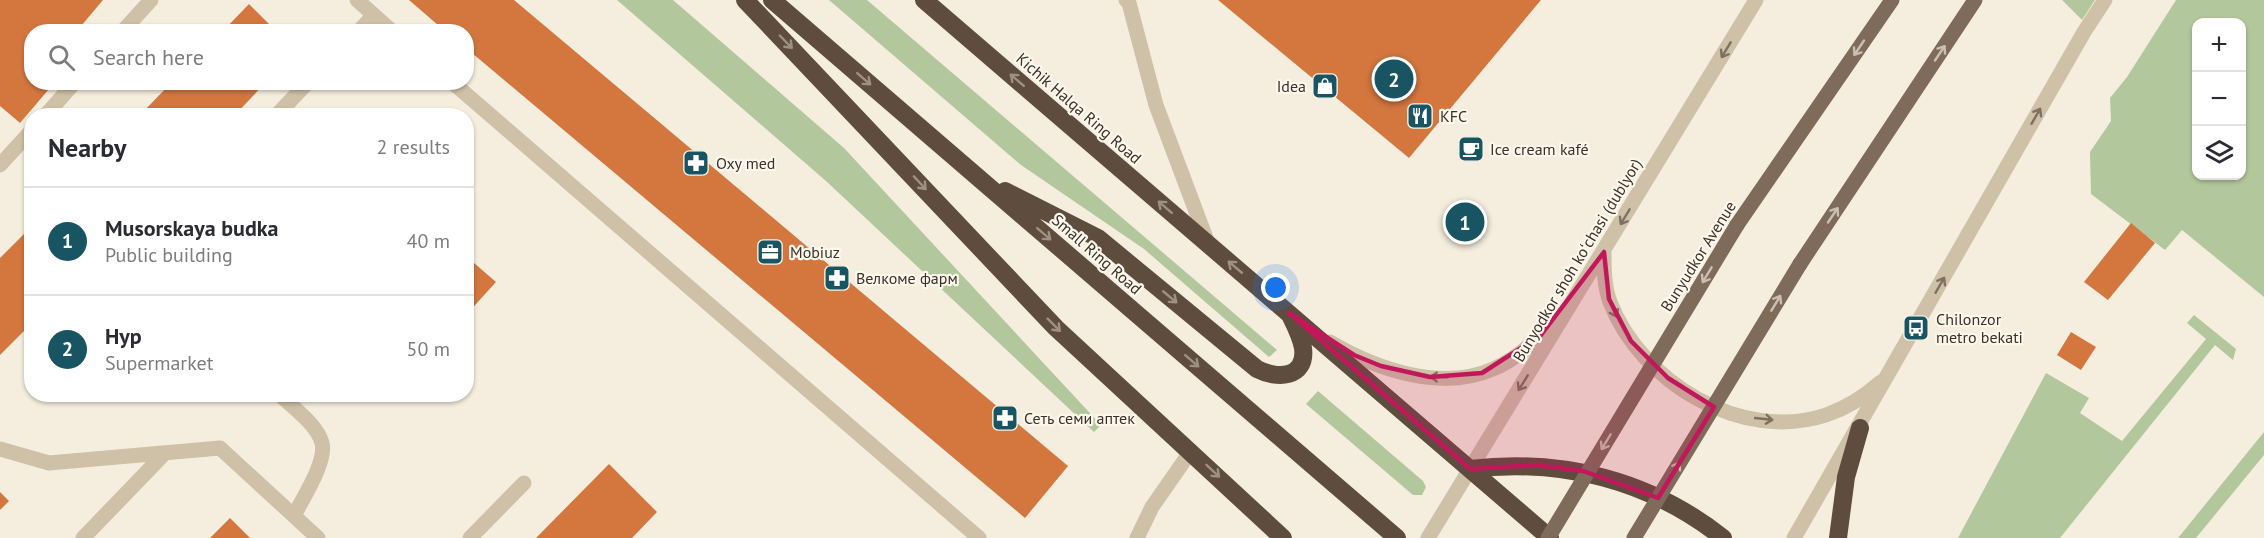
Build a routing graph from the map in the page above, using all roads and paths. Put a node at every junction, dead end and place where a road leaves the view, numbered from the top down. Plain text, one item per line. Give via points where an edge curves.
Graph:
1 (151, 0) edge
2 (357, 0) edge
3 (745, 0) edge
4 (772, 0) edge
5 (924, 0) edge
6 (1126, 0) edge
7 (1756, 0) edge
8 (1892, 0) edge
9 (1975, 0) edge
10 (2105, 0) edge
11 (374, 15) junction
12 (129, 24) edge
13 (366, 24) edge
14 (384, 24) edge
15 (68, 90) edge
16 (300, 90) edge
17 (461, 90) edge
18 (52, 108) edge
19 (284, 108) edge
20 (24, 139) edge
21 (0, 165) edge
22 (979, 178) junction
23 (1209, 246) junction
24 (1604, 252) junction
25 (1586, 282) junction
26 (1289, 312) junction
27 (1890, 375) junction
28 (287, 402) edge
29 (1860, 428) junction
30 (0, 449) edge
31 (1191, 451) junction
32 (165, 453) junction
33 (1470, 470) junction
34 (524, 483) dead end
35 (294, 516) junction
36 (83, 538) edge
37 (318, 538) edge
38 (470, 538) edge
39 (979, 538) edge
40 (1137, 538) edge
41 (1283, 538) edge
42 (1397, 538) edge
43 (1428, 538) edge
44 (1549, 538) edge
45 (1634, 538) edge
46 (1723, 538) edge
47 (1794, 538) edge
48 (1838, 538) edge

1 - 12 street
2 - 11 street
3 -> 31 highway via 1056,328
4 -> 22 highway, Small Ring Road
23 -> 5 highway, Kichik Halqa Ring Road
6 - 23 street via 1156,105
7 -> 24 street, Bunyodkor shoh koʻchasi (dublyor)
8 -> 44 main road, Bunyudkor Avenue, bridge via 1737,225
45 -> 9 main road, bridge via 1800,264
27 -> 10 street
11 - 13 street
11 - 14 street
15 - 18 street
16 - 19 street
17 - 39 street
20 - 21 street
22 -> 26 highway via 1098,237 1270,376 1287,376 1298,369 1303,358 1299,333
22 -> 42 highway, Small Ring Road
26 -> 23 highway
24 - 25 street, Bunyodkor shoh koʻchasi (dublyor)
24 -> 27 street via 1609,299 1631,341 1668,378 1710,405 1777,421 1817,417 1849,406
25 -> 26 street via 1557,318 1523,350 1493,369 1461,377 1420,375 1354,356
25 -> 33 street, Bunyodkor shoh koʻchasi (dublyor)
26 - 33 highway
27 - 29 street
28 - 35 street via 311,425 322,444 321,462
29 - 47 street
29 - 48 highway via 1846,477
30 - 32 street via 49,463
31 - 40 street via 1152,507
31 -> 41 highway
32 - 35 street via 220,448
32 - 36 street
33 - 43 street, Bunyodkor shoh koʻchasi (dublyor)
33 - 44 highway
33 - 46 highway via 1538,465 1604,476 1677,508
34 - 38 street
35 - 37 street

